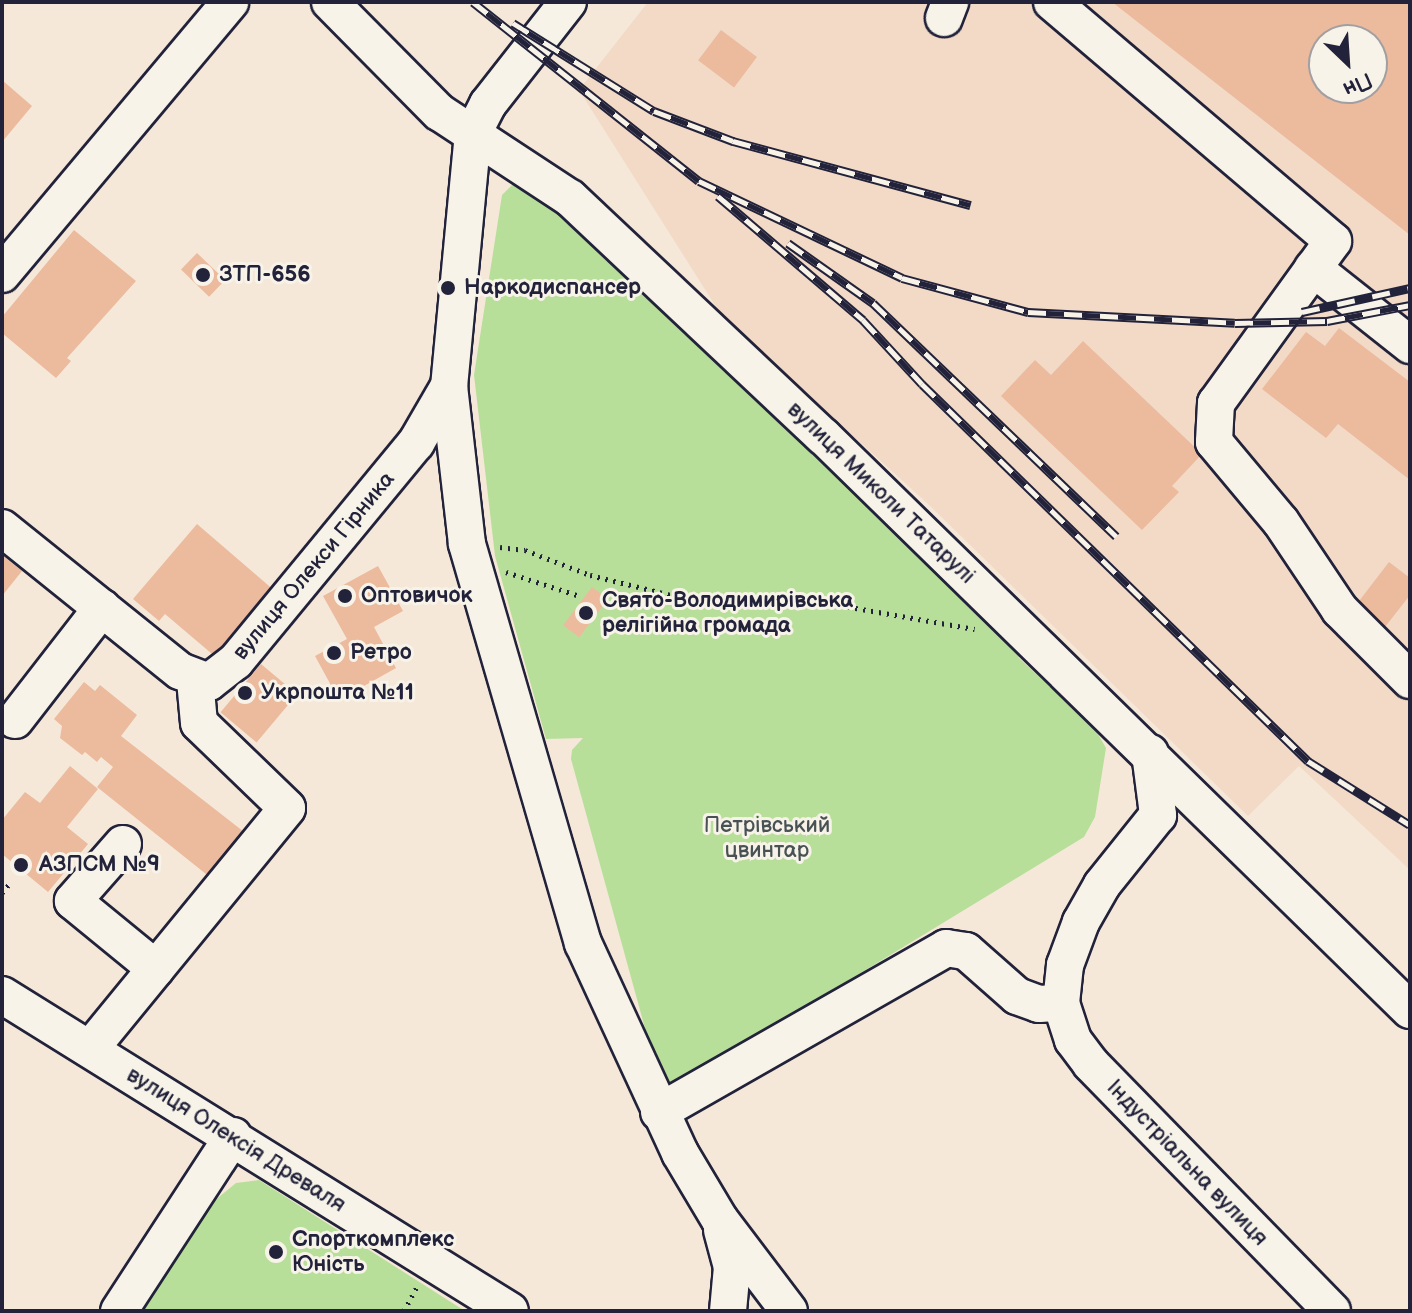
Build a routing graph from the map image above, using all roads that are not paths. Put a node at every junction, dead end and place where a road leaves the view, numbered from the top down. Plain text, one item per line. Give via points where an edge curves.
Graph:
1 (230, 2) edge
2 (330, 2) edge
3 (568, 2) edge
4 (1052, 2) edge
5 (473, 133) junction
6 (1313, 268) junction
7 (2, 274) edge
8 (1410, 345) edge
9 (449, 386) junction
10 (2, 528) edge
11 (102, 608) junction
12 (195, 680) junction
13 (1410, 680) edge
14 (15, 720) dead end
15 (1150, 753) junction
16 (123, 844) dead end
17 (156, 969) junction
18 (2, 995) edge
19 (1061, 1003) junction
20 (1410, 1010) edge
21 (90, 1049) junction
22 (659, 1112) junction
23 (233, 1136) junction
24 (720, 1220) junction
25 (119, 1311) edge
26 (510, 1311) edge
27 (728, 1311) edge
28 (789, 1311) edge
29 (1332, 1311) edge

1 - 7 street
2 - 5 street, вулиця Миколи Татарулі via 426,101
3 - 5 street via 488,104
4 - 6 street via 1333,241
5 - 9 street
5 - 15 street, вулиця Миколи Татарулі via 570,198
6 - 8 street
6 - 13 street via 1216,403 1214,442 1281,522 1340,610
9 - 12 street, вулиця Олекси Гірника via 416,443 236,661 209,682
9 - 22 street via 469,552 583,943
10 - 11 street
11 - 12 street
11 - 14 street
12 - 17 street via 199,723 287,808
15 - 19 street via 1158,815 1102,885 1081,922 1065,965
15 - 20 street, вулиця Миколи Татарулі
16 - 17 street via 73,901
17 - 21 street
18 - 21 street, вулиця Олексія Древаля
19 - 22 street via 1039,1004 1017,996 966,951 946,948
19 - 29 street, Індустріальна вулиця via 1073,1040 1091,1064
21 - 23 street, вулиця Олексія Древаля
22 - 24 street
23 - 25 street
23 - 26 street, вулиця Олексія Древаля
24 - 27 street via 732,1267
24 - 28 street

